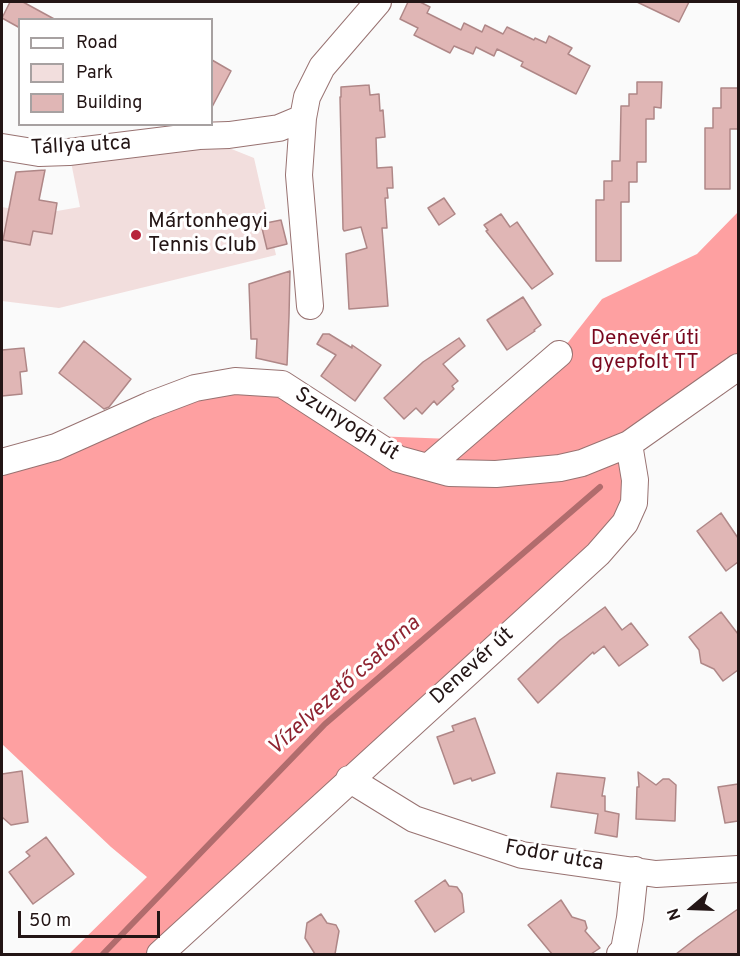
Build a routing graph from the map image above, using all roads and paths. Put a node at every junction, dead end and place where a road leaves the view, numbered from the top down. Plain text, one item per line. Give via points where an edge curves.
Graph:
1 (378, 2) edge
2 (303, 118) junction
3 (2, 147) edge
4 (310, 306) dead end
5 (559, 354) dead end
6 (738, 367) edge
7 (629, 444) junction
8 (2, 462) edge
9 (428, 467) junction
10 (349, 779) junction
11 (738, 869) edge
12 (635, 870) junction
13 (160, 954) edge
14 (620, 954) edge

1 - 2 street via 322,67 307,98
2 - 3 street, Tállya utca via 279,128 69,152 39,153
2 - 4 street via 299,174
5 - 9 street
6 - 7 street
7 - 9 street, Szunyogh út via 560,468 496,474 449,473
7 - 10 street, Denevér út via 634,503 625,523 598,554
8 - 9 street, Szunyogh út via 56,447 195,388 235,381 282,384 398,459
10 - 12 street, Fodor utca via 414,819 522,855
10 - 13 street, Denevér út
11 - 12 street, Fodor utca via 656,874
12 - 14 street via 630,918

